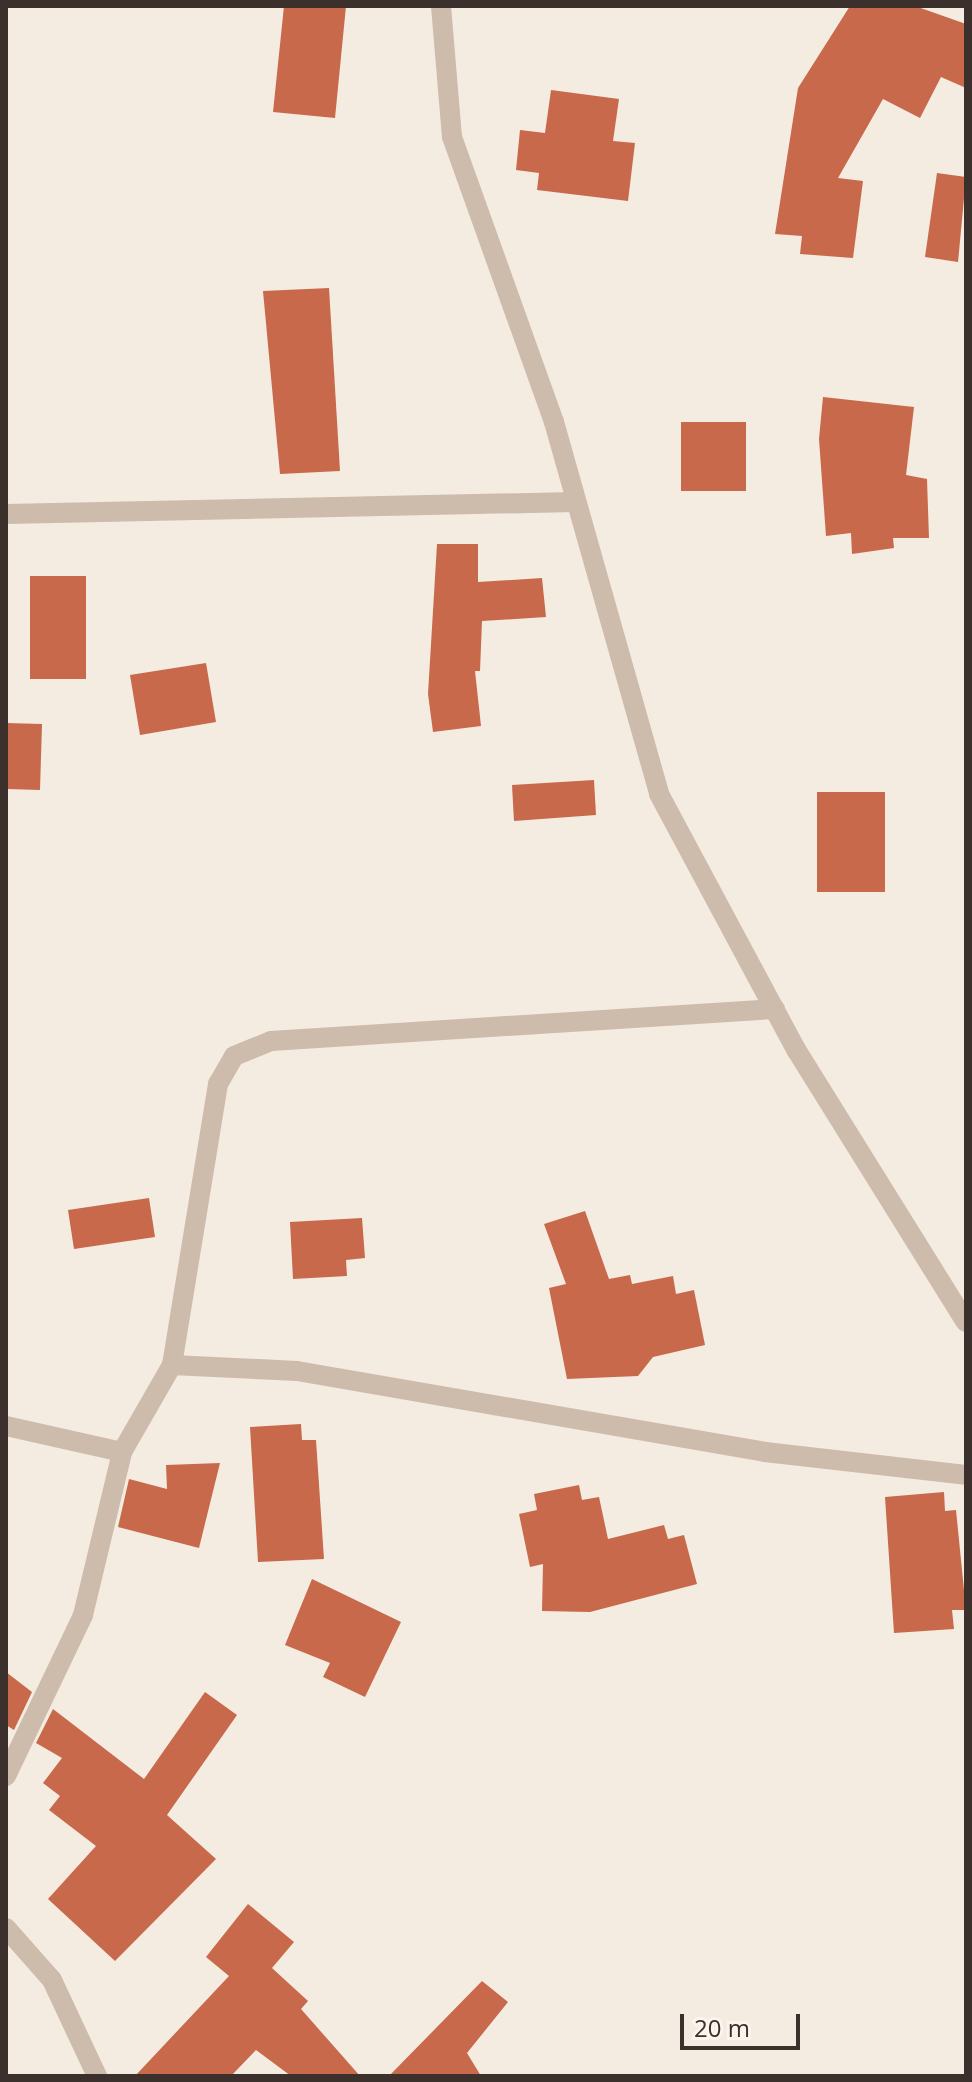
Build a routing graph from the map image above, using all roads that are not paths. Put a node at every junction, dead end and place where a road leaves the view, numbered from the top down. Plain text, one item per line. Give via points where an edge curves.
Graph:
1 (441, 6) edge
2 (575, 502) junction
3 (6, 514) edge
4 (775, 1009) junction
5 (966, 1322) edge
6 (172, 1365) junction
7 (6, 1426) edge
8 (122, 1452) junction
9 (966, 1475) edge
10 (6, 1776) edge
11 (6, 1928) edge
12 (97, 2076) edge

1 - 2 street via 452,137 554,422
2 - 3 street
2 - 4 street via 659,794
4 - 5 street
4 - 6 street via 271,1041 234,1056 218,1084
6 - 8 street
6 - 9 street via 297,1371 765,1452
7 - 8 street
8 - 10 street via 83,1615
11 - 12 street via 52,1980

